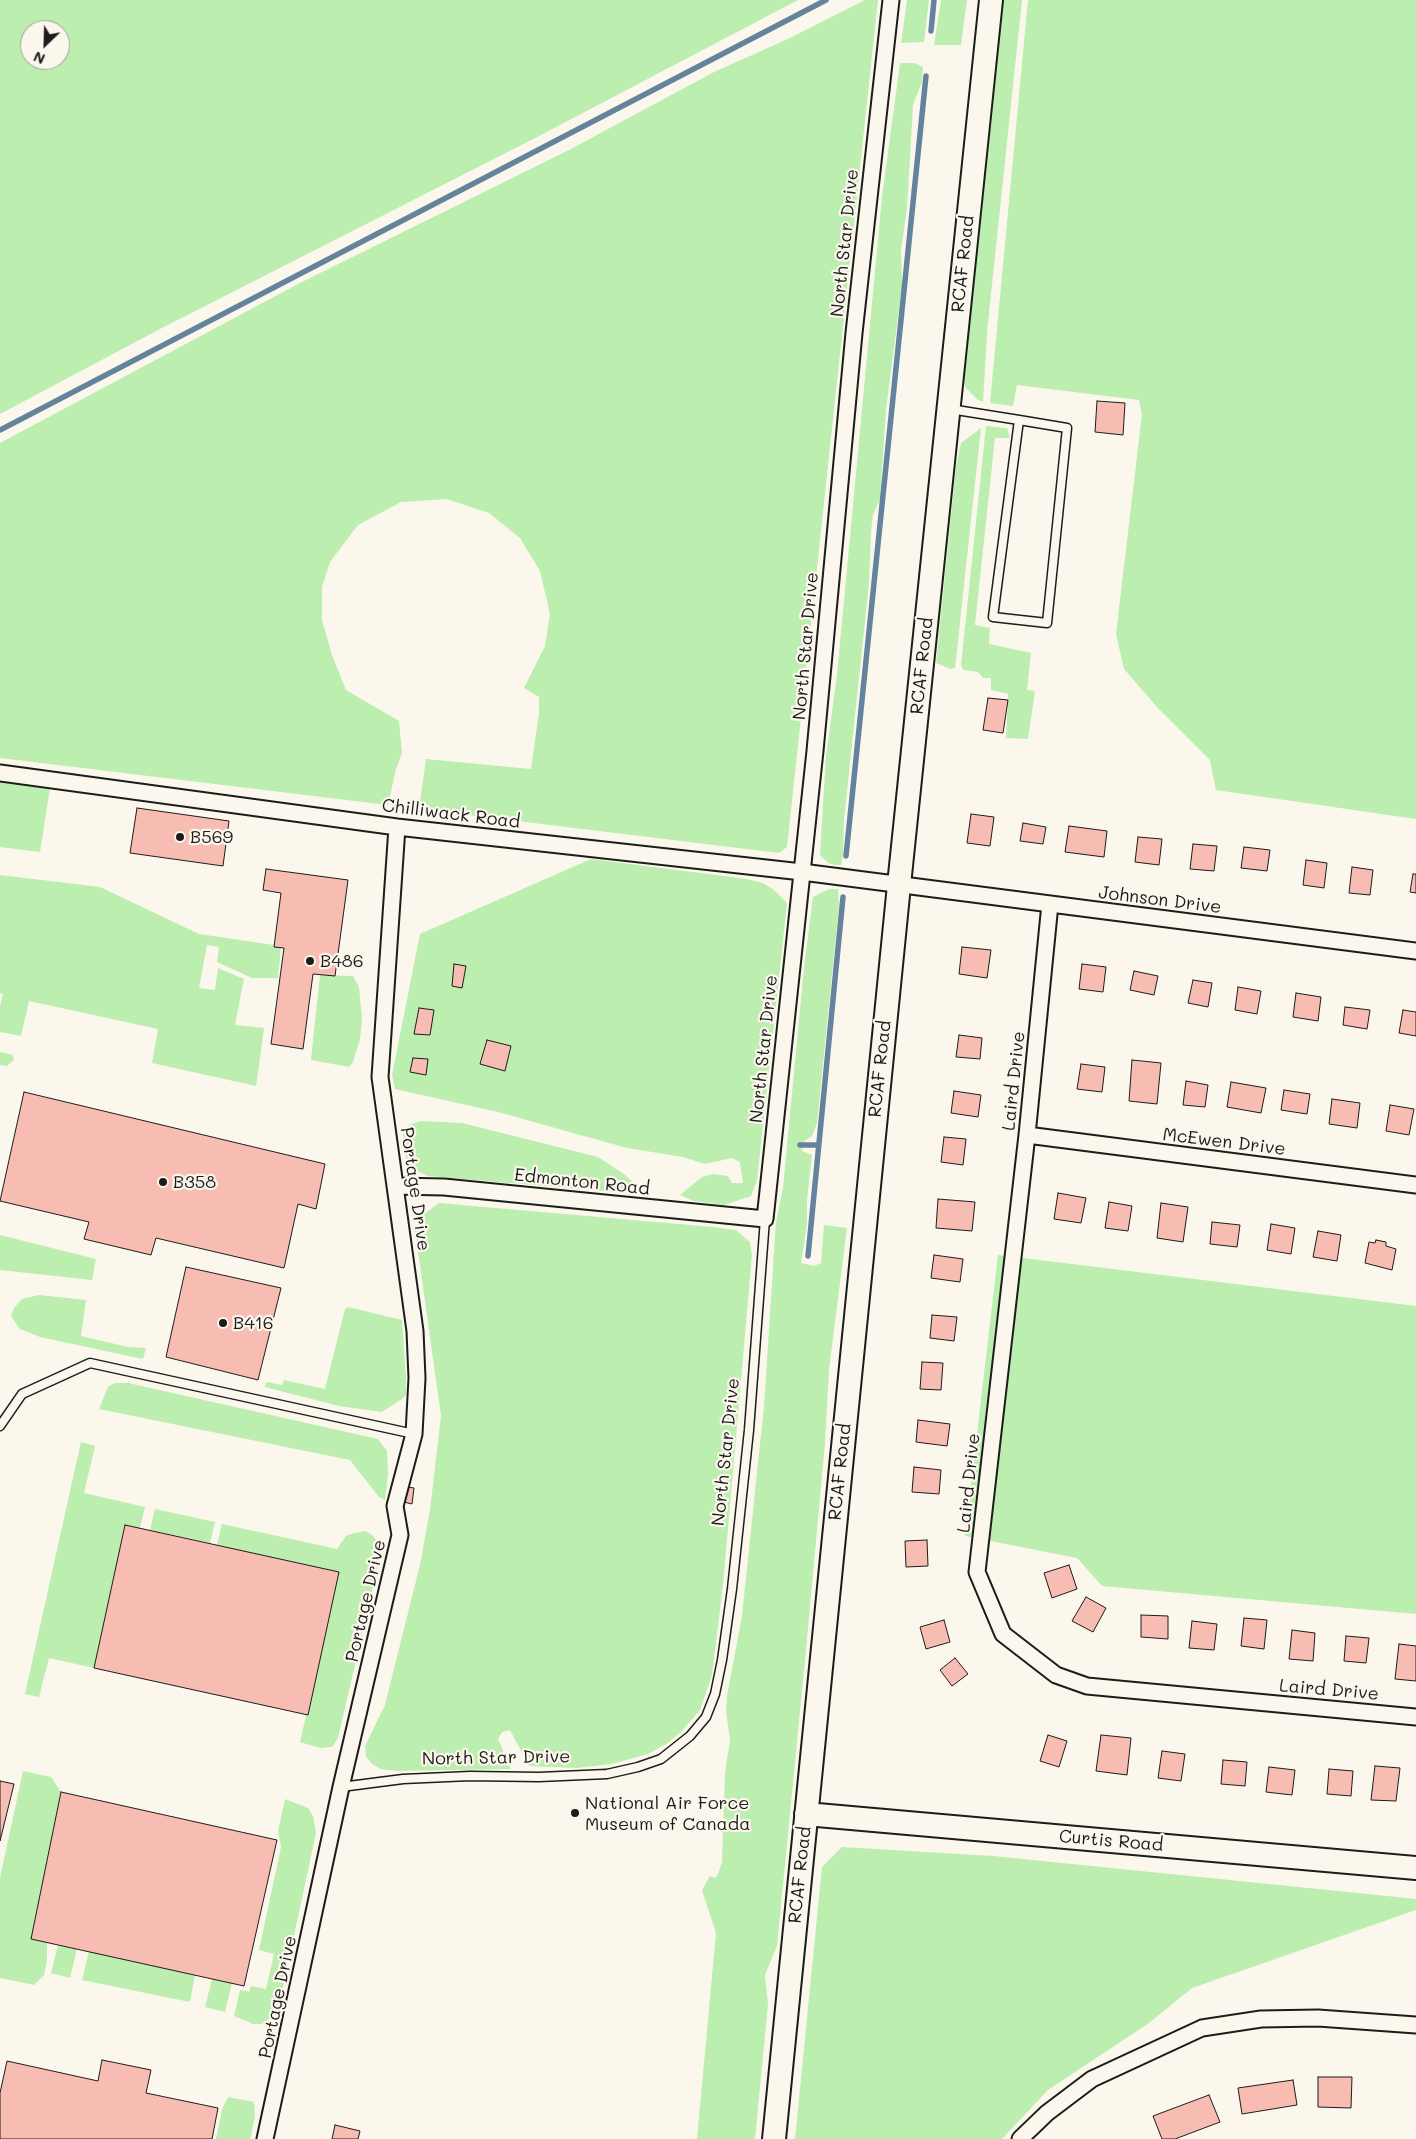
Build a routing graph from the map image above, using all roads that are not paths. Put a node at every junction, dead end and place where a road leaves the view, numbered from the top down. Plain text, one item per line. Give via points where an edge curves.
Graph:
1 (890, 0) edge
2 (991, 0) edge
3 (948, 409) junction
4 (1019, 420) junction
5 (0, 773) edge
6 (398, 827) junction
7 (802, 872) junction
8 (899, 885) junction
9 (1050, 904) junction
10 (1416, 951) edge
11 (1027, 1135) junction
12 (1416, 1185) edge
13 (396, 1186) junction
14 (765, 1219) junction
15 (0, 1426) edge
16 (414, 1434) junction
17 (1416, 1717) edge
18 (341, 1787) junction
19 (806, 1814) junction
20 (1416, 1868) edge
21 (1416, 2025) edge
22 (265, 2139) edge
23 (774, 2139) edge
24 (1020, 2139) edge

1 - 7 street, North Star Drive
2 - 3 main road, RCAF Road
3 - 4 lane
3 - 8 main road, RCAF Road
4 - 4 lane via 993,618 1047,623 1066,428
5 - 6 street, Chilliwack Road
6 - 7 street, Chilliwack Road
6 - 13 street, Portage Drive via 380,1077
7 - 8 street, Chilliwack Road
7 - 14 street, North Star Drive
8 - 9 street, Johnson Drive
8 - 19 main road, RCAF Road
9 - 10 street, Johnson Drive
9 - 11 street, Laird Drive
11 - 12 street, McEwen Drive
11 - 17 street, Laird Drive via 977,1572 1003,1634 1056,1675 1087,1686
13 - 14 street, Edmonton Road via 444,1187
13 - 16 street, Portage Drive via 415,1331
14 - 18 lane, North Star Drive via 749,1430 732,1589 722,1660 706,1717 690,1736 661,1759 607,1774 441,1777
15 - 16 lane via 22,1394 90,1362
16 - 18 street, Portage Drive via 395,1506 400,1535
18 - 22 street, Portage Drive
19 - 20 main road, Curtis Road
19 - 23 main road, RCAF Road
21 - 24 street via 1299,2018 1261,2019 1202,2028 1092,2080 1047,2113

